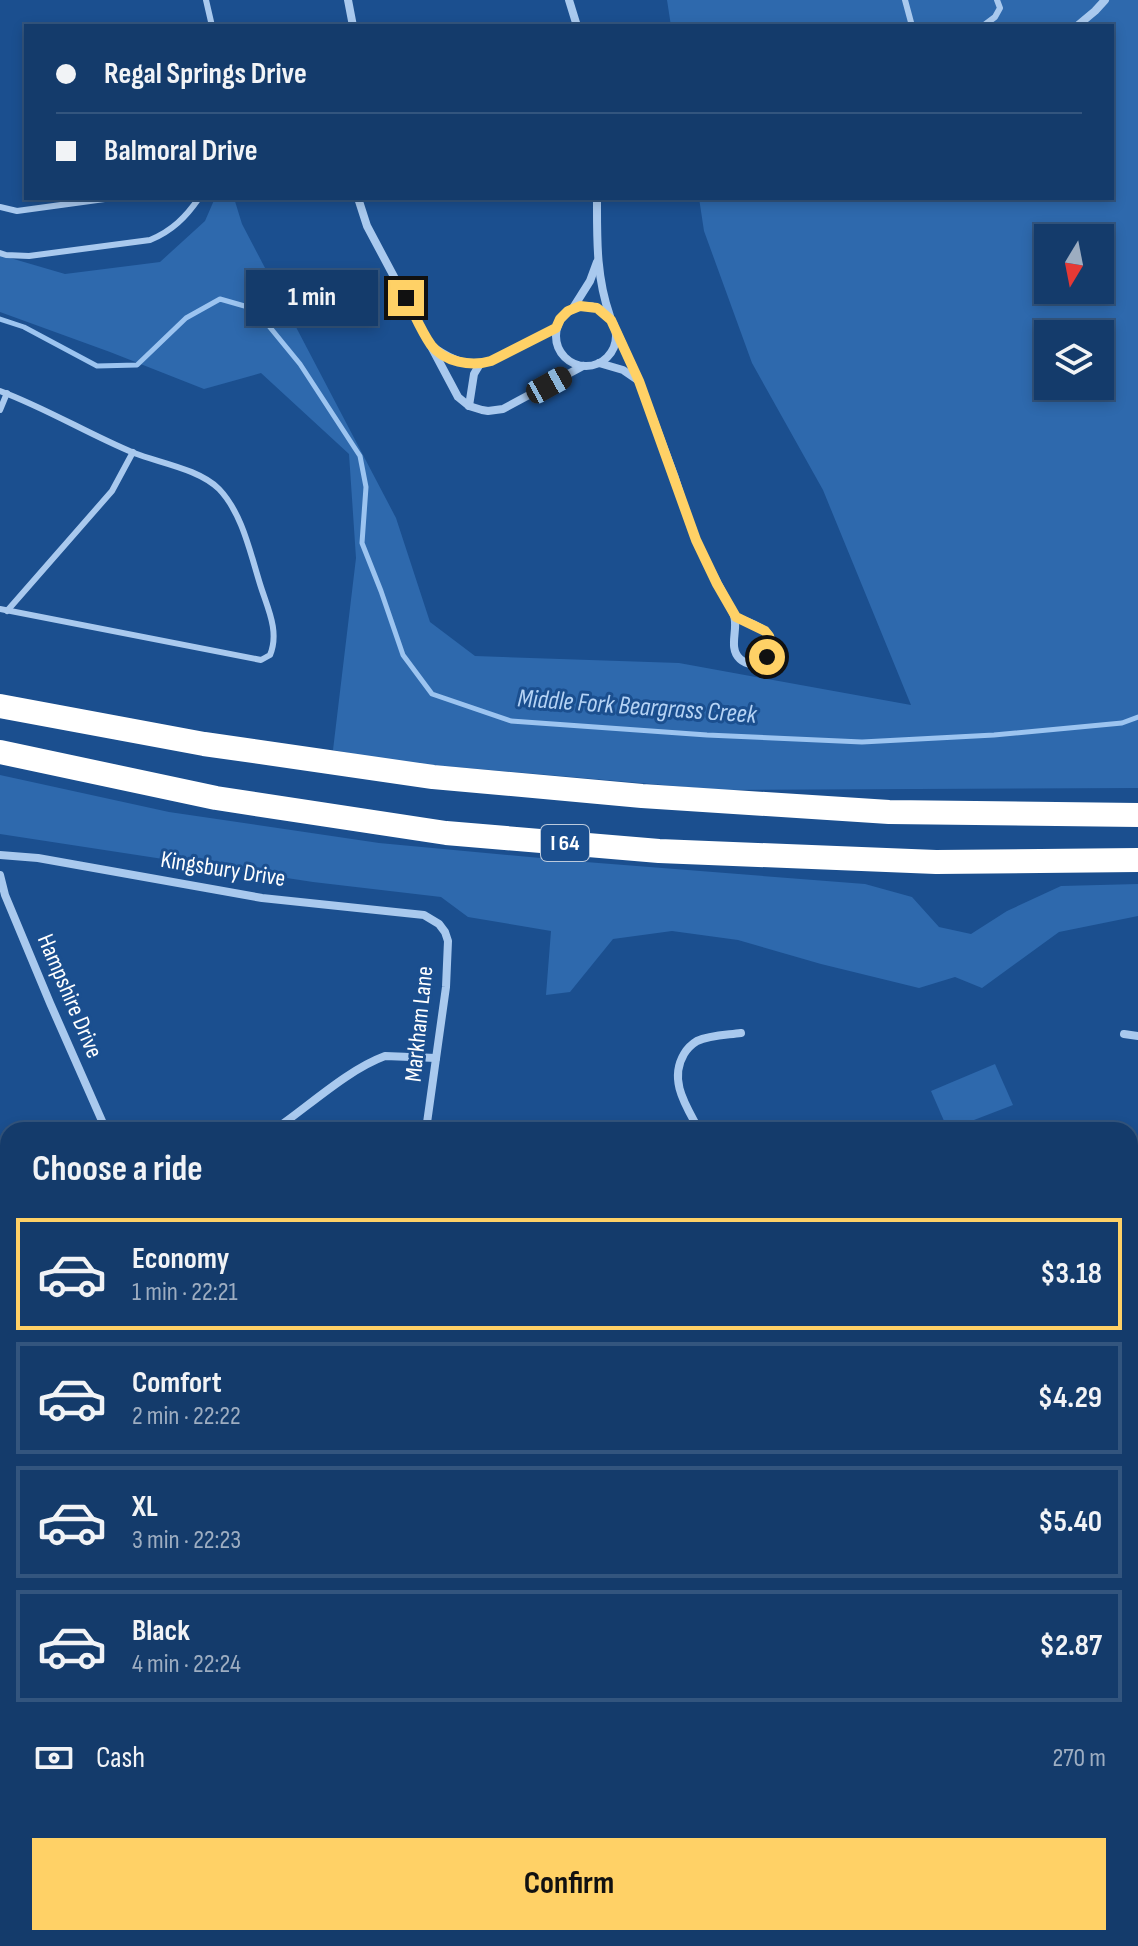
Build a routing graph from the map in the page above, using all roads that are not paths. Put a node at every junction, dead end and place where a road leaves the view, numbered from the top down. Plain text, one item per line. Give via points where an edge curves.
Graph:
1 (206, 0) edge
2 (348, 0) edge
3 (569, 0) edge
4 (905, 0) edge
5 (997, 0) edge
6 (1105, 0) edge
7 (212, 24) edge
8 (353, 24) edge
9 (576, 24) edge
10 (911, 24) edge
11 (986, 24) edge
12 (1079, 24) edge
13 (97, 200) edge
14 (197, 200) edge
15 (359, 200) edge
16 (597, 200) edge
17 (0, 207) edge
18 (0, 253) edge
19 (597, 261) junction
20 (573, 308) junction
21 (613, 324) junction
22 (556, 328) junction
23 (432, 347) junction
24 (598, 363) junction
25 (480, 364) junction
26 (583, 366) junction
27 (639, 381) junction
28 (3, 392) edge
29 (469, 406) junction
30 (0, 410) edge
31 (133, 452) junction
32 (4, 610) edge
33 (736, 617) junction
34 (0, 706) edge
35 (0, 752) edge
36 (1138, 815) edge
37 (0, 855) edge
38 (1138, 860) edge
39 (0, 875) edge
40 (439, 924) joint
41 (741, 1033) dead end
42 (1124, 1034) dead end
43 (1138, 1036) edge
44 (436, 1058) junction
45 (102, 1122) edge
46 (285, 1122) edge
47 (427, 1122) edge
48 (695, 1122) edge

1 - 7 lane
2 - 8 street
3 - 9 street
4 - 10 lane
5 - 11 lane via 1000,8
6 - 12 street
13 - 17 lane via 17,211
14 - 18 lane via 179,223 150,240 29,256
15 - 23 street via 367,226
16 - 19 street
19 - 20 street
19 - 21 street
20 - 21 street via 597,308
20 - 22 street
21 - 24 street via 614,347
21 - 27 street
22 - 25 street
22 - 26 street via 558,349
23 - 25 street via 463,363
23 - 29 street via 458,397
24 - 26 street
24 - 27 street
25 - 29 street
26 - 29 street via 503,409
27 - 33 street via 696,540
28 - 30 lane
28 - 31 lane
31 - 32 lane via 112,491
31 - 32 lane via 201,476 229,501 271,619 275,635 270,655 261,660 241,657
33 - 33 street via 735,653 746,663 761,662 771,649 769,636
34 - 36 highway, I 64 via 204,744 433,777 889,812
35 - 38 highway, I 64 via 216,798 446,833 659,851 921,862
37 - 40 street, Kingsbury Drive via 262,898 424,915
39 - 45 street, Hampshire Drive
40 - 44 street, Markham Lane via 448,941
41 - 48 street via 698,1041 681,1059 680,1094
42 - 43 street
44 - 46 street via 385,1056
44 - 47 street, Markham Lane

